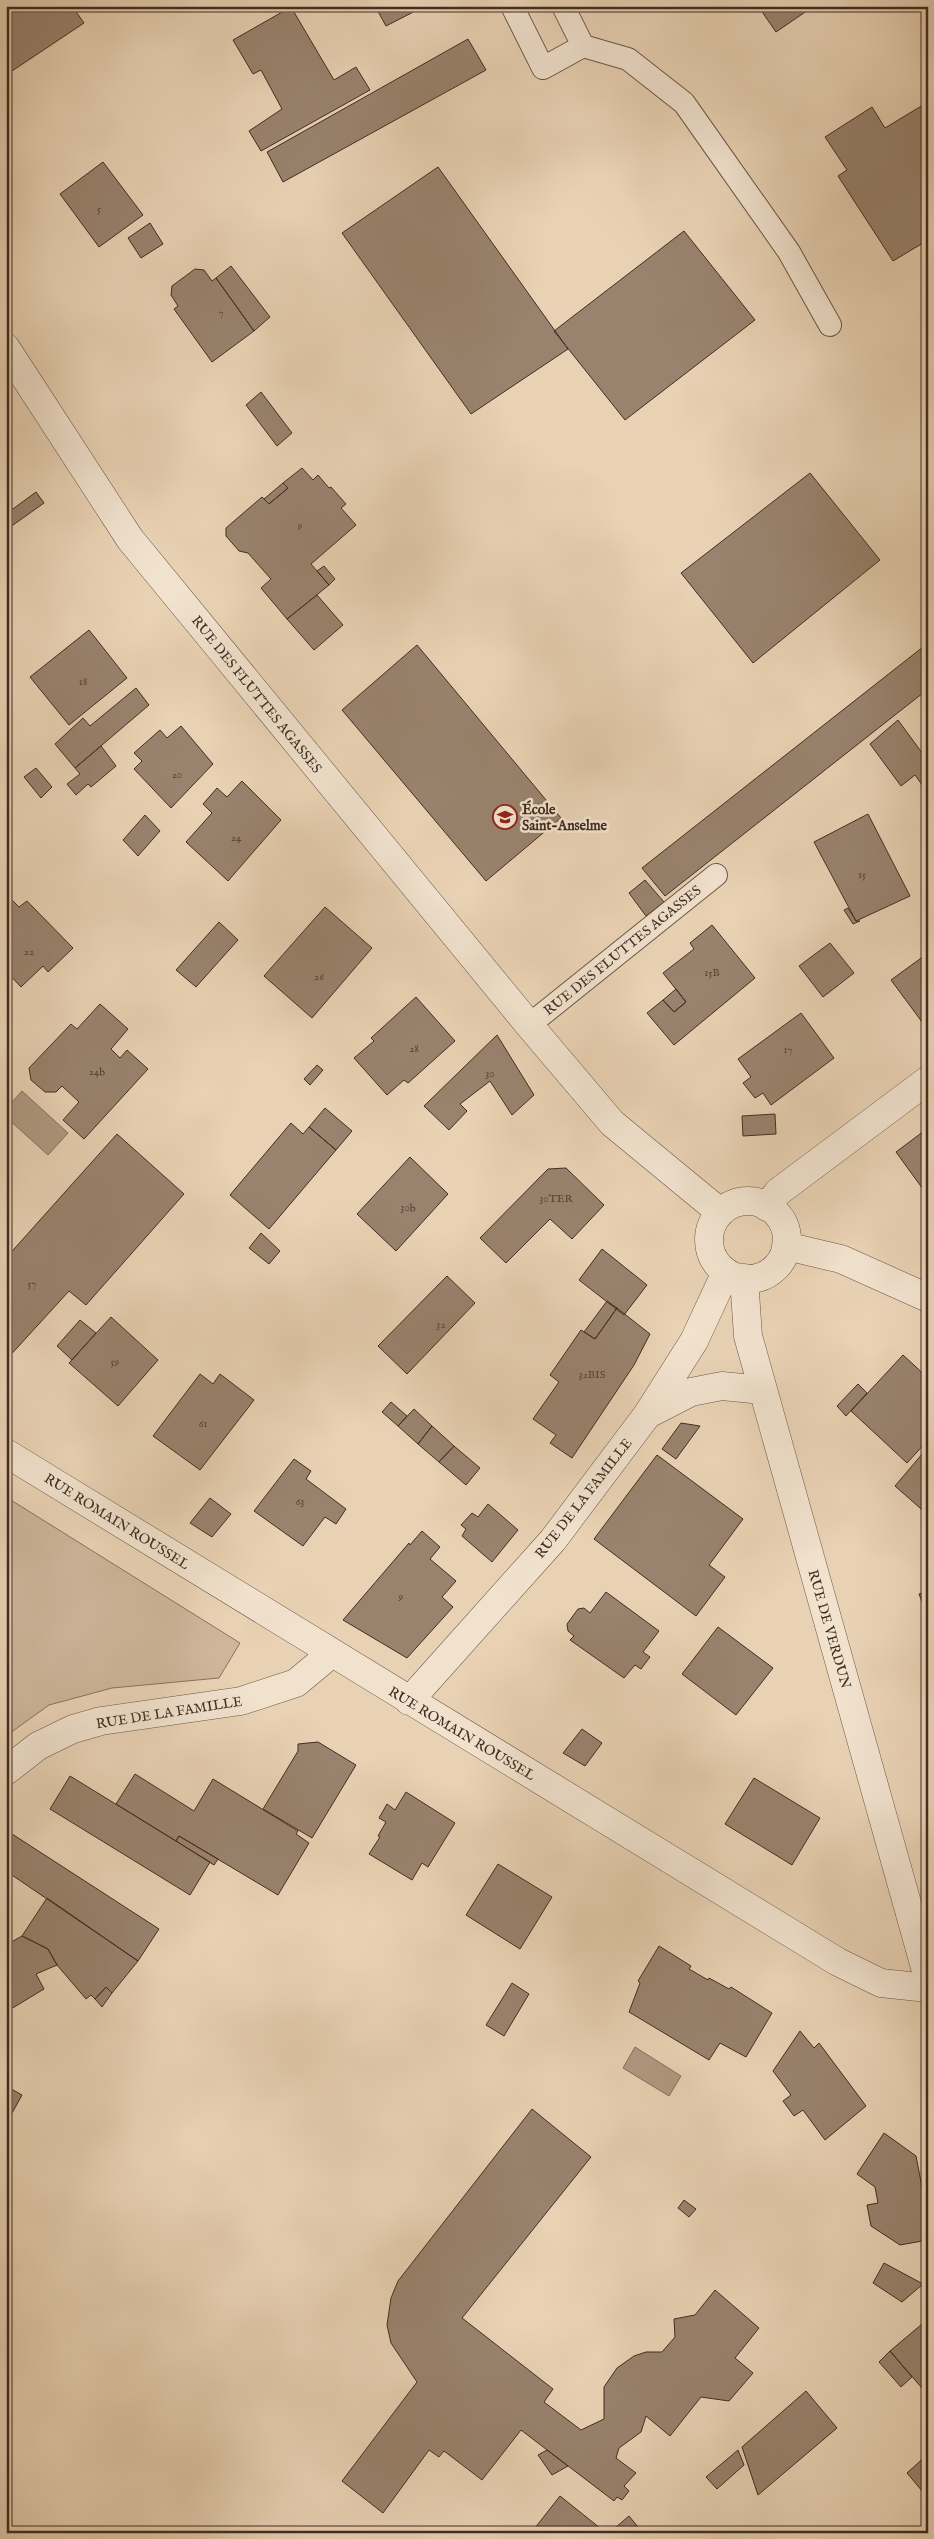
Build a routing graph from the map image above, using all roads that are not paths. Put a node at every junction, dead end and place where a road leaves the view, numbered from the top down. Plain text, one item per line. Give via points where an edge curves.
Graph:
1 (512, 6) edge
2 (562, 6) edge
3 (584, 46) junction
4 (830, 325) dead end
5 (6, 348) edge
6 (716, 875) dead end
7 (529, 1025) junction
8 (928, 1080) edge
9 (767, 1207) junction
10 (720, 1212) junction
11 (786, 1246) junction
12 (735, 1275) junction
13 (928, 1298) edge
14 (763, 1390) junction
15 (647, 1414) junction
16 (6, 1453) edge
17 (332, 1653) junction
18 (409, 1701) junction
19 (6, 1771) edge
20 (928, 1978) edge
21 (928, 1988) edge

1 - 3 lane via 543,68
2 - 3 lane
3 - 4 lane via 628,58 684,104 789,252
5 - 7 street, RUE DES FLUTTES AGASSES via 130,539
6 - 7 lane, RUE DES FLUTTES AGASSES
7 - 10 street, RUE DES FLUTTES AGASSES via 612,1123
8 - 9 street via 778,1192
9 - 10 street via 751,1201 738,1202
9 - 11 street via 782,1222
10 - 12 street via 711,1226 711,1252
11 - 12 street via 782,1259 763,1276
11 - 13 street via 841,1259
12 - 14 street, RUE DE VERDUN
12 - 15 street, RUE DE LA FAMILLE
14 - 15 street via 722,1386 691,1392
14 - 20 street, RUE DE VERDUN
15 - 18 street, RUE DE LA FAMILLE via 553,1540
16 - 17 street, RUE ROMAIN ROUSSEL
17 - 18 street, RUE ROMAIN ROUSSEL
17 - 19 street, RUE DE LA FAMILLE via 296,1683 241,1701 100,1721 73,1729 38,1746
18 - 21 street, RUE ROMAIN ROUSSEL via 838,1962 881,1983

